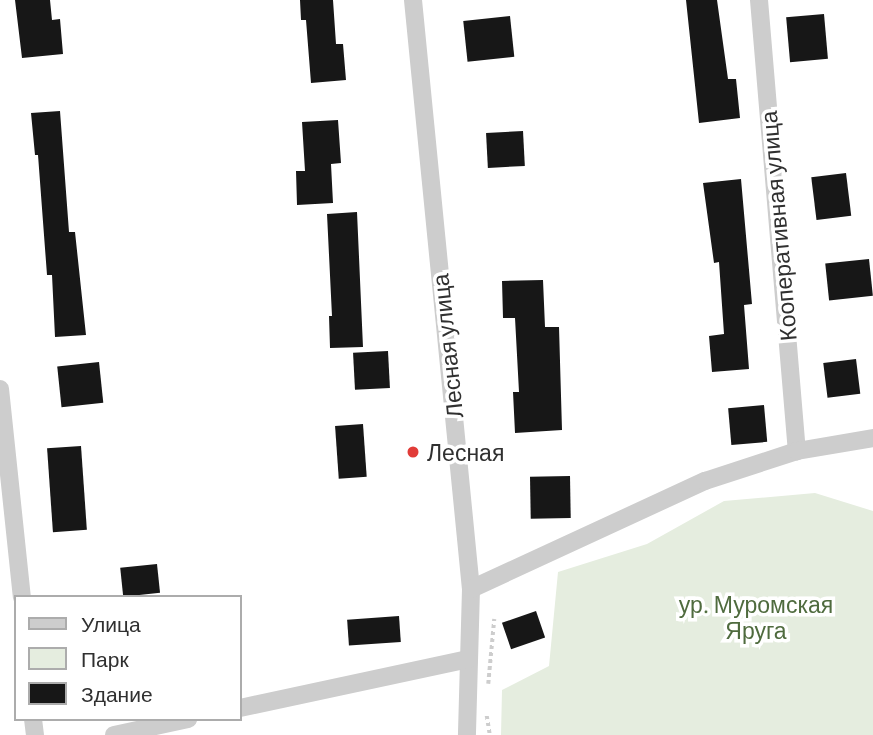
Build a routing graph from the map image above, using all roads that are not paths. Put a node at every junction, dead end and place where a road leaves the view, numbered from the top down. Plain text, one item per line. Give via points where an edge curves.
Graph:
1 (413, 0) edge
2 (760, 0) edge
3 (0, 389) edge
4 (873, 438) edge
5 (797, 451) junction
6 (8, 543) edge
7 (471, 589) junction
8 (21, 595) edge
9 (468, 659) junction
10 (242, 708) edge
11 (179, 721) edge
12 (114, 735) edge
13 (467, 735) edge

1 - 7 street, Лесная улица
2 - 5 street, Кооперативная улица
3 - 6 street
4 - 5 street
5 - 7 street via 705,481
6 - 8 street
7 - 9 street, Лесная улица
9 - 10 street
9 - 13 street, Лесная улица
11 - 12 street

